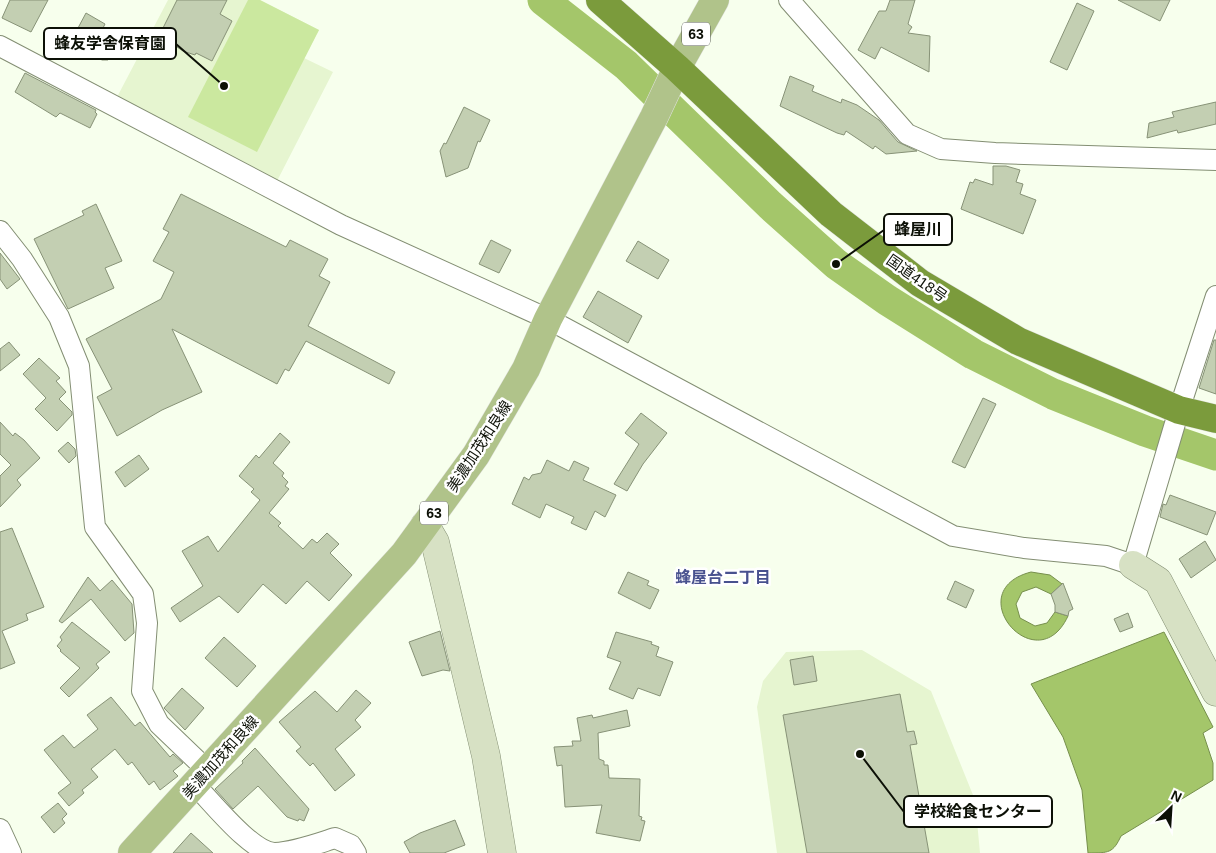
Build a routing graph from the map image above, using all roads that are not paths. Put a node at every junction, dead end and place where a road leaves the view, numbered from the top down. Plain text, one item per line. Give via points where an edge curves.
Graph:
1 (600, 0) edge
2 (715, 0) edge
3 (789, 0) edge
4 (0, 46) edge
5 (677, 68) junction
6 (1216, 160) edge
7 (0, 231) edge
8 (1216, 296) edge
9 (548, 319) junction
10 (1179, 410) junction
11 (1216, 419) edge
12 (426, 525) junction
13 (1133, 565) junction
14 (1216, 692) edge
15 (201, 778) junction
16 (0, 829) edge
17 (11, 853) edge
18 (132, 853) edge
19 (356, 853) edge
20 (502, 853) edge

1 - 5 highway, 国道418号
2 - 5 main road, 美濃加茂和良線 / 63
3 - 6 street via 906,134 941,148 995,153
4 - 9 street via 342,225
5 - 9 main road, 美濃加茂和良線 / 63
5 - 10 highway, 国道418号 via 831,214 920,283 1018,341
7 - 15 street via 59,317 79,366 96,528 143,594 147,623 142,691 159,724
8 - 10 street
9 - 12 main road, 美濃加茂和良線 / 63 via 526,369 476,456
9 - 13 street via 953,536 1024,548 1106,556
10 - 11 highway, 国道418号
10 - 13 street
12 - 15 main road, 美濃加茂和良線 / 63 via 404,554
12 - 20 street via 435,542 486,756
13 - 14 street via 1158,581
15 - 18 main road, 美濃加茂和良線 / 63
15 - 19 street via 254,845 274,853 335,838 351,845
16 - 17 street

